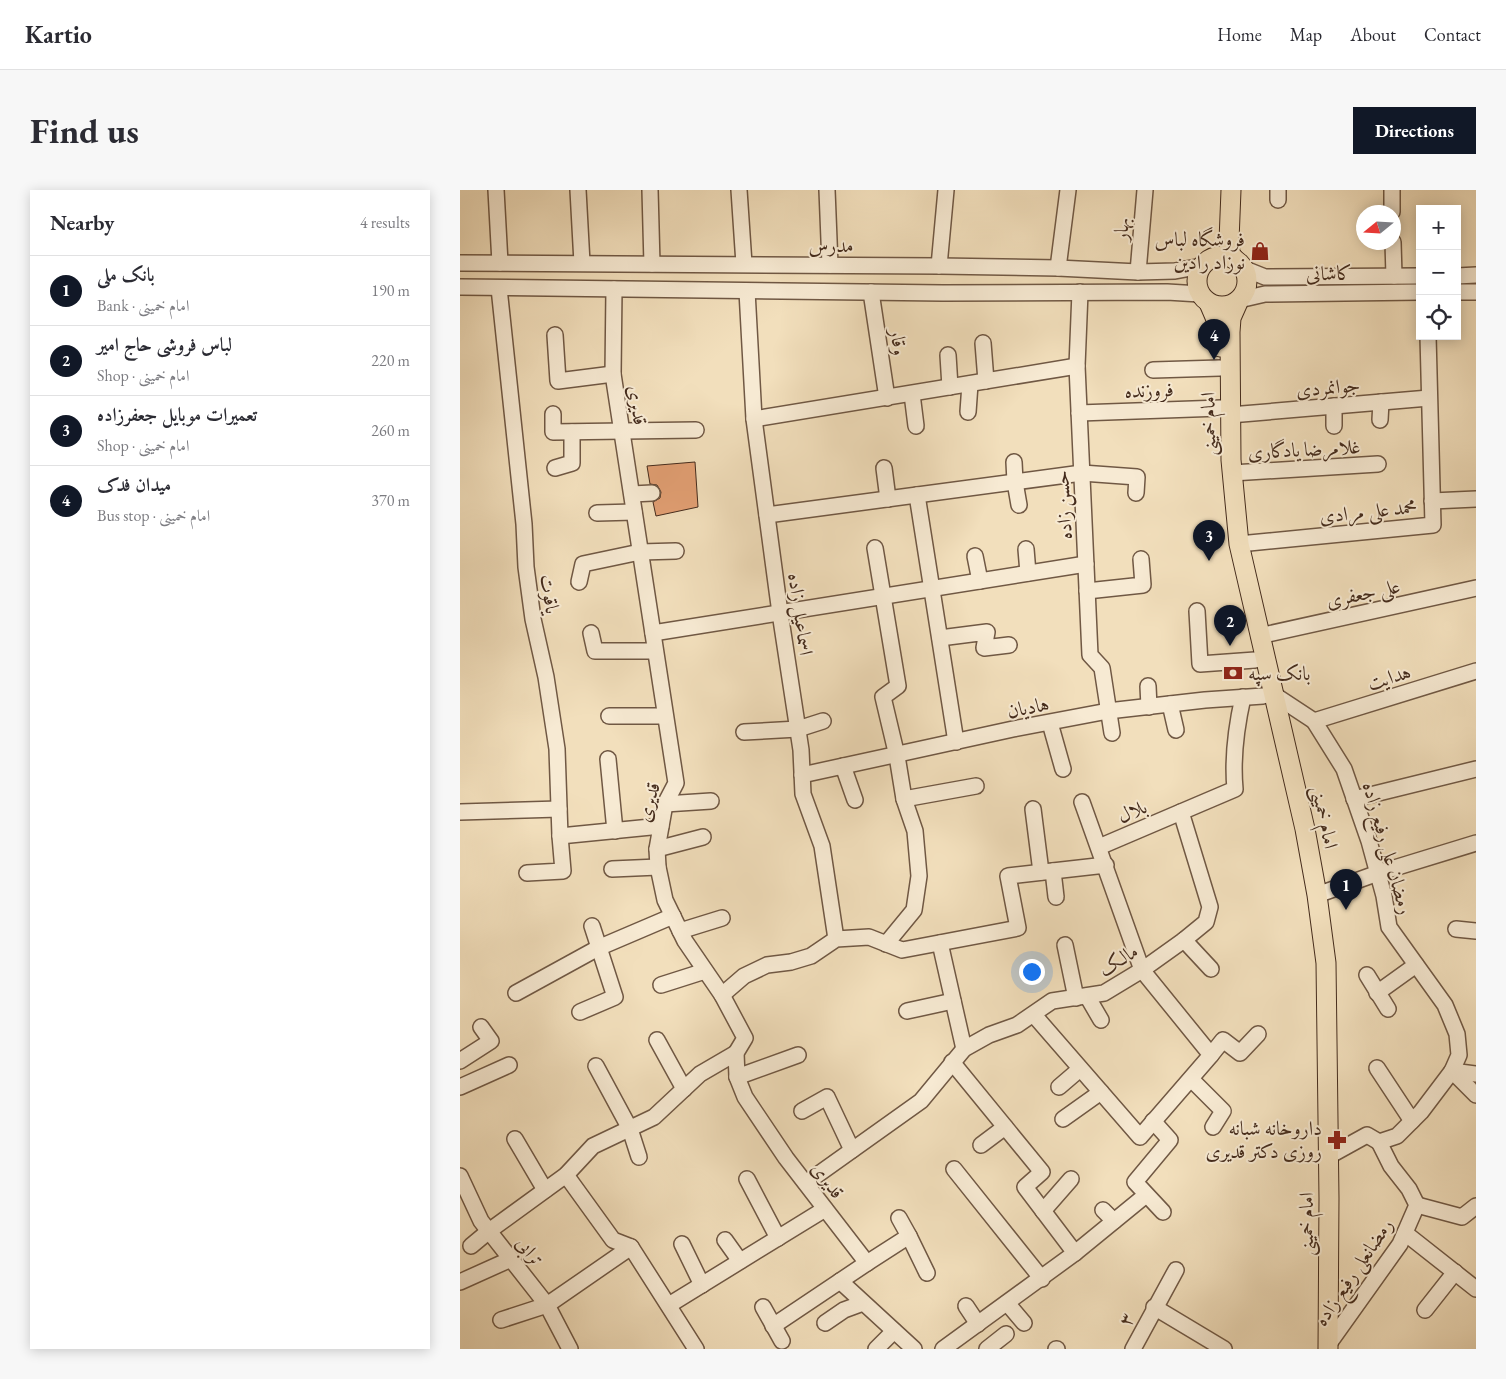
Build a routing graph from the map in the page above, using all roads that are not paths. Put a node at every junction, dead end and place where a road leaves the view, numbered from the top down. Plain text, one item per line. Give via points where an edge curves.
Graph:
1 (496, 190) edge
2 (578, 190) edge
3 (650, 190) edge
4 (739, 190) edge
5 (827, 190) edge
6 (946, 190) edge
7 (1068, 190) edge
8 (1145, 190) edge
9 (1220, 190) edge
10 (1231, 190) edge
11 (1392, 190) edge
12 (1392, 205) edge
13 (1393, 250) edge
14 (1208, 262) junction
15 (460, 263) edge
16 (500, 263) junction
17 (582, 263) junction
18 (652, 264) junction
19 (698, 264) junction
20 (744, 264) junction
21 (1240, 264) junction
22 (830, 265) junction
23 (938, 266) junction
24 (1058, 268) junction
25 (1138, 272) junction
26 (1394, 276) junction
27 (1416, 276) edge
28 (1461, 276) edge
29 (1476, 276) edge
30 (460, 287) edge
31 (499, 288) junction
32 (614, 290) junction
33 (700, 290) junction
34 (747, 291) junction
35 (871, 292) junction
36 (1080, 292) junction
37 (1416, 292) edge
38 (1461, 292) edge
39 (1476, 292) edge
40 (1205, 298) junction
41 (1239, 300) junction
42 (555, 335) dead end
43 (1428, 340) edge
44 (983, 343) dead end
45 (948, 355) dead end
46 (1077, 366) junction
47 (1220, 368) junction
48 (1153, 370) dead end
49 (613, 374) junction
50 (986, 381) junction
51 (970, 384) junction
52 (950, 388) junction
53 (912, 394) junction
54 (887, 398) junction
55 (1429, 398) junction
56 (1381, 402) junction
57 (1334, 406) junction
58 (968, 412) dead end
59 (1226, 412) junction
60 (1079, 413) junction
61 (553, 414) dead end
62 (754, 419) junction
63 (1380, 420) dead end
64 (916, 426) dead end
65 (1334, 426) dead end
66 (696, 430) dead end
67 (622, 431) junction
68 (572, 432) junction
69 (1014, 462) dead end
70 (1378, 464) dead end
71 (555, 468) dead end
72 (884, 468) dead end
73 (1082, 473) junction
74 (1232, 473) junction
75 (1015, 482) junction
76 (652, 493) dead end
77 (1136, 493) dead end
78 (632, 494) junction
79 (917, 495) junction
80 (888, 499) junction
81 (1476, 499) edge
82 (1432, 501) junction
83 (1019, 504) dead end
84 (634, 512) junction
85 (596, 513) dead end
86 (767, 515) junction
87 (1239, 544) junction
88 (875, 548) dead end
89 (1026, 549) dead end
90 (676, 551) dead end
91 (640, 552) junction
92 (975, 556) dead end
93 (1141, 559) dead end
94 (1086, 564) junction
95 (1028, 573) junction
96 (980, 581) junction
97 (579, 582) dead end
98 (932, 588) junction
99 (1476, 588) edge
100 (1087, 591) junction
101 (882, 596) junction
102 (1197, 612) dead end
103 (780, 613) junction
104 (591, 633) dead end
105 (652, 633) junction
106 (1259, 636) junction
107 (940, 638) junction
108 (1009, 644) dead end
109 (655, 651) junction
110 (1255, 660) junction
111 (1476, 671) edge
112 (1148, 686) dead end
113 (1268, 695) junction
114 (1243, 697) junction
115 (1170, 704) junction
116 (1149, 707) junction
117 (1108, 712) junction
118 (609, 716) dead end
119 (665, 716) junction
120 (823, 721) dead end
121 (1314, 721) junction
122 (1050, 723) junction
123 (798, 729) junction
124 (1176, 730) dead end
125 (744, 732) dead end
126 (1112, 733) dead end
127 (956, 742) junction
128 (897, 756) junction
129 (608, 759) dead end
130 (843, 766) junction
131 (1063, 769) dead end
132 (1476, 769) edge
133 (802, 775) junction
134 (976, 786) dead end
135 (904, 799) junction
136 (1354, 799) junction
137 (854, 800) dead end
138 (711, 801) dead end
139 (1082, 802) dead end
140 (665, 804) junction
141 (559, 809) junction
142 (1033, 810) dead end
143 (460, 812) edge
144 (1182, 812) junction
145 (661, 826) junction
146 (615, 831) junction
147 (560, 836) junction
148 (703, 837) dead end
149 (1476, 843) edge
150 (1099, 847) junction
151 (657, 849) junction
152 (1106, 865) junction
153 (658, 867) junction
154 (612, 869) dead end
155 (1047, 872) junction
156 (527, 873) dead end
157 (1378, 873) junction
158 (1318, 895) junction
159 (1056, 897) dead end
160 (673, 916) junction
161 (722, 918) dead end
162 (592, 926) dead end
163 (1456, 929) dead end
164 (680, 931) junction
165 (1476, 931) edge
166 (836, 939) junction
167 (1184, 940) junction
168 (940, 943) junction
169 (886, 944) junction
170 (1065, 945) dead end
171 (598, 948) junction
172 (1416, 965) junction
173 (1211, 969) dead end
174 (1142, 970) junction
175 (705, 971) junction
176 (1367, 975) dead end
177 (662, 985) dead end
178 (516, 992) dead end
179 (1377, 993) junction
180 (722, 995) junction
181 (1082, 997) junction
182 (953, 1001) junction
183 (1388, 1009) dead end
184 (907, 1010) dead end
185 (580, 1012) dead end
186 (1034, 1015) junction
187 (1100, 1020) dead end
188 (481, 1027) dead end
189 (1258, 1034) dead end
190 (657, 1040) dead end
191 (964, 1049) junction
192 (736, 1053) junction
193 (798, 1055) dead end
194 (1211, 1055) junction
195 (460, 1061) edge
196 (952, 1062) junction
197 (510, 1065) dead end
198 (596, 1066) dead end
199 (1377, 1068) dead end
200 (1080, 1069) junction
201 (1452, 1071) junction
202 (1476, 1074) edge
203 (737, 1078) junction
204 (1191, 1079) junction
205 (460, 1087) edge
206 (1058, 1087) dead end
207 (684, 1088) junction
208 (1101, 1092) junction
209 (1476, 1095) edge
210 (802, 1111) dead end
211 (1063, 1119) dead end
212 (1412, 1121) junction
213 (1153, 1122) junction
214 (1005, 1127) junction
215 (1213, 1127) dead end
216 (630, 1129) junction
217 (515, 1139) dead end
218 (1379, 1142) junction
219 (981, 1145) dead end
220 (852, 1150) junction
221 (1328, 1156) junction
222 (639, 1157) dead end
223 (954, 1169) dead end
224 (566, 1175) junction
225 (460, 1176) edge
226 (1071, 1179) dead end
227 (747, 1180) dead end
228 (806, 1183) junction
229 (545, 1190) junction
230 (1146, 1195) junction
231 (1417, 1205) junction
232 (1476, 1206) edge
233 (825, 1209) junction
234 (1103, 1210) dead end
235 (1043, 1211) junction
236 (1163, 1212) dead end
237 (898, 1218) dead end
238 (1114, 1221) junction
239 (489, 1230) junction
240 (1405, 1233) junction
241 (909, 1236) junction
242 (778, 1238) junction
243 (724, 1240) dead end
244 (682, 1244) dead end
245 (471, 1246) dead end
246 (631, 1247) junction
247 (1075, 1253) junction
248 (511, 1259) junction
249 (740, 1261) junction
250 (867, 1263) junction
251 (1176, 1270) dead end
252 (1455, 1272) junction
253 (927, 1273) dead end
254 (462, 1277) edge
255 (1042, 1278) junction
256 (840, 1281) junction
257 (702, 1285) junction
258 (1476, 1289) edge
259 (863, 1303) junction
260 (1007, 1303) junction
261 (547, 1305) junction
262 (668, 1305) junction
263 (966, 1306) dead end
264 (762, 1307) dead end
265 (1154, 1307) junction
266 (1425, 1310) dead end
267 (501, 1320) dead end
268 (825, 1323) dead end
269 (1024, 1323) dead end
270 (978, 1324) junction
271 (773, 1326) junction
272 (894, 1331) junction
273 (1006, 1334) dead end
274 (782, 1341) dead end
275 (1214, 1346) edge
276 (1322, 1347) edge
277 (570, 1349) edge
278 (696, 1349) edge
279 (876, 1349) edge
280 (914, 1349) edge
281 (943, 1349) edge
282 (987, 1349) edge
283 (1133, 1349) edge

1 - 16 street
2 - 17 street
3 - 18 street
4 - 20 street
5 - 22 street
6 - 23 street
7 - 24 street
8 - 25 street, بهار
9 - 14 main road via 1219,244
10 - 21 main road via 1230,252
11 - 12 street
13 - 26 street
14 - 21 main road via 1228,256
14 - 25 street, مدرس via 1175,271
14 - 40 main road via 1198,275 1197,284
15 - 16 street, مدرس
16 - 17 street, مدرس
17 - 18 street, مدرس
18 - 19 street, مدرس
19 - 20 street, مدرس
19 - 33 street
20 - 22 street, مدرس
21 - 26 street, کاشانی via 1265,278
21 - 41 main road via 1248,283
22 - 23 street, مدرس
23 - 24 street, مدرس
24 - 25 street, مدرس
26 - 27 street, کاشانی
28 - 29 street
30 - 31 street
31 - 32 street
31 - 141 street, یاقوت via 524,514 526,567 557,749
32 - 33 street
32 - 49 street, قدیری
33 - 34 street
34 - 35 street
34 - 62 street, اسماعیل زاده
35 - 36 street
35 - 54 street, وقار
36 - 40 street
36 - 46 street, حسن زاده
37 - 41 street, کاشانی via 1266,294
38 - 39 street
40 - 41 main road via 1223,307
40 - 47 main road, امام خمینی via 1218,324
41 - 59 main road, امام خمینی via 1231,318
42 - 49 street via 558,381
43 - 55 street, محمد علی مرادی
44 - 50 street
45 - 52 street
46 - 50 street
46 - 60 street, حسن زاده
47 - 48 street
47 - 59 main road, امام خمینی
49 - 67 street, قدیری
50 - 51 street
51 - 52 street
51 - 58 street
52 - 53 street
53 - 54 street
53 - 64 street
54 - 62 street
55 - 56 street, جوانمردی
55 - 82 street, محمد علی مرادی
56 - 57 street, جوانمردی
56 - 63 street
57 - 59 street, جوانمردی
57 - 65 street
59 - 60 street, فروزنده
59 - 74 main road, امام خمینی
59 - 110 main road, امام خمینی via 1220,457 1229,537
60 - 73 street, حسن زاده
61 - 68 street via 553,432
62 - 86 street, اسماعیل زاده
66 - 67 street
67 - 68 street
67 - 78 street, قدیری
68 - 71 street via 572,463
69 - 75 street
70 - 74 street, غلامرضا یادگاری
72 - 80 street
73 - 75 street
73 - 77 street via 1137,477
73 - 94 street, حسن زاده
74 - 87 main road, امام خمینی
75 - 79 street
75 - 83 street
76 - 78 street
78 - 84 street, قدیری
79 - 80 street
79 - 98 street
80 - 86 street
81 - 82 street
82 - 87 street, محمد علی مرادی via 1433,525
84 - 85 street
84 - 91 street, قدیری
86 - 103 street, اسماعیل زاده
87 - 106 main road, امام خمینی
88 - 101 street
89 - 95 street
90 - 91 street
91 - 97 street via 583,564
91 - 105 street, قدیری
92 - 96 street
93 - 100 street via 1143,585
94 - 95 street
94 - 100 street, حسن زاده
95 - 96 street
96 - 98 street
98 - 101 street
98 - 107 street
99 - 106 street, علی جعفری
100 - 117 street, حسن زاده via 1090,656 1102,668
101 - 103 street
101 - 128 street via 898,686 883,697
102 - 110 street via 1200,664
103 - 105 street
103 - 123 street, اسماعیل زاده
104 - 109 street via 595,651
105 - 109 street, قدیری
106 - 113 main road, امام خمینی
107 - 108 street via 987,632 984,648
107 - 127 street
109 - 119 street, قدیری
110 - 113 main road, امام خمینی
111 - 121 street, هدایت
112 - 116 street
113 - 114 street, هادیان
113 - 121 street, رمضان علی رفیع زاده
113 - 158 main road, امام خمینی via 1290,761
113 - 276 main road, امام خمینی via 1306,892 1313,964
114 - 115 street, هادیان
114 - 144 street via 1235,733 1234,788
115 - 116 street, هادیان
115 - 124 street
116 - 117 street, هادیان
117 - 122 street, هادیان
117 - 126 street, حسن زاده
118 - 119 street
119 - 140 street, قدیری via 676,783
120 - 123 street
121 - 136 street, رمضان علی رفیع زاده via 1344,769
122 - 127 street, هادیان
122 - 131 street
123 - 125 street
123 - 133 street, اسماعیل زاده
127 - 128 street, هادیان
128 - 130 street, هادیان
128 - 135 street
129 - 146 street
130 - 133 street, هادیان
130 - 137 street
132 - 136 street
133 - 166 street, اسماعیل زاده via 803,794 822,846
134 - 135 street
135 - 169 street via 915,830 919,876 914,910
136 - 157 street, رمضان علی رفیع زاده
138 - 140 street
139 - 150 street
140 - 145 street, قدیری
141 - 143 street
141 - 147 street, یاقوت
142 - 155 street
144 - 150 street, بلال
144 - 167 street, مالک via 1210,907 1206,922
145 - 146 street
145 - 151 street, قدیری
146 - 147 street
147 - 156 street, یاقوت via 563,871
148 - 151 street
149 - 157 street
150 - 152 street
151 - 153 street, قدیری
152 - 155 street
152 - 174 street
153 - 154 street
153 - 160 street, قدیری via 665,900
155 - 159 street
155 - 168 street via 1008,876 1018,928
157 - 158 street
157 - 172 street, رمضان علی رفیع زاده via 1390,927
158 - 221 main road, امام خمینی via 1326,963
160 - 164 street, قدیری
160 - 171 street
161 - 164 street
162 - 171 street
163 - 165 street
164 - 175 street, قدیری
166 - 169 street via 869,936
166 - 180 street via 811,956 766,965 744,976
167 - 173 street
167 - 174 street, مالک
168 - 169 street via 902,950
168 - 182 street
170 - 181 street
171 - 178 street
171 - 185 street via 615,997
172 - 179 street
172 - 201 street, رمضان علی رفیع زاده via 1445,1005 1457,1034 1459,1055
174 - 181 street, مالک via 1104,993
174 - 194 street
175 - 177 street
175 - 180 street, قدیری
176 - 179 street
179 - 183 street
180 - 192 street, قدیری via 745,1038
181 - 186 street, مالک via 1052,1000
181 - 187 street
182 - 184 street
182 - 191 street
186 - 191 street, مالک
186 - 200 street
188 - 195 street via 492,1042
189 - 194 street via 1240,1053 1223,1040
190 - 207 street
191 - 196 street, مالک
192 - 203 street, قدیری
192 - 207 street via 700,1074
193 - 203 street
194 - 204 street
196 - 214 street
196 - 220 street, مالک via 921,1101
197 - 205 street
198 - 216 street
199 - 212 street
200 - 206 street
200 - 208 street
201 - 202 street
201 - 209 street
201 - 212 street, رمضان علی رفیع زاده
203 - 228 street, قدیری via 786,1158
204 - 213 street
204 - 215 street via 1223,1111
207 - 216 street via 654,1117
208 - 211 street
208 - 213 street via 1140,1137
210 - 220 street via 827,1097
212 - 218 street, رمضان علی رفیع زاده via 1397,1136
213 - 230 street via 1170,1140 1134,1182
214 - 219 street
214 - 235 street via 1042,1172 1025,1187
216 - 222 street
216 - 224 street via 593,1146
217 - 229 street
218 - 221 street, رمضان علی رفیع زاده via 1367,1135
218 - 231 street, رمضانعلی رفیع زاده
220 - 228 street, مالک
221 - 276 main road, امام خمینی
223 - 255 street
224 - 229 street
224 - 246 street via 613,1240
225 - 239 street, ترابی via 481,1221
226 - 235 street
227 - 242 street
228 - 233 street, قدیری
229 - 239 street
230 - 236 street
230 - 238 street
231 - 232 street via 1462,1217
231 - 240 street, رمضانعلی رفیع زاده
233 - 242 street
233 - 250 street, قدیری
234 - 238 street
235 - 247 street
237 - 241 street
238 - 247 street
239 - 245 street
239 - 248 street, ترابی
240 - 252 street
240 - 276 street, رمضانعلی رفیع زاده
241 - 250 street
241 - 253 street
242 - 249 street
243 - 249 street
244 - 257 street
246 - 261 street
246 - 262 street
247 - 255 street
248 - 254 street
248 - 261 street, ترابی
249 - 257 street
250 - 256 street
251 - 265 street, ۳
252 - 258 street
252 - 266 street
255 - 260 street
256 - 259 street
256 - 271 street
257 - 262 street
259 - 268 street via 844,1310
259 - 272 street
260 - 269 street
260 - 270 street
261 - 267 street
261 - 277 street, ترابی
262 - 278 street
263 - 270 street
264 - 271 street
265 - 275 street
265 - 283 street, ۳
270 - 281 street
271 - 274 street
272 - 279 street
272 - 280 street
273 - 282 street

